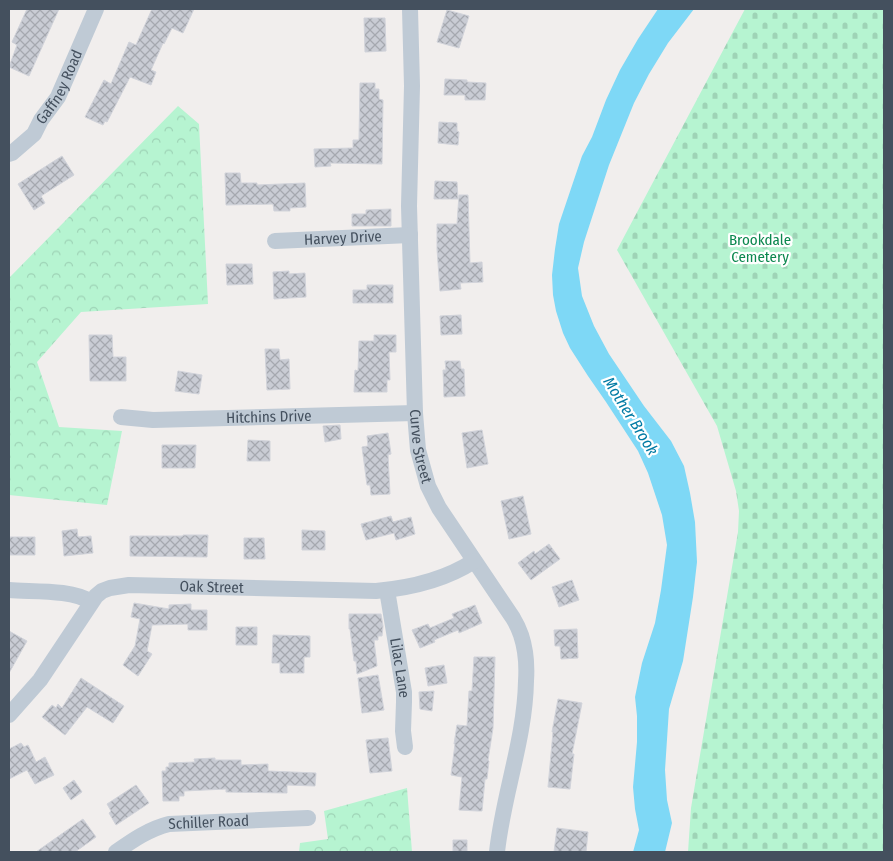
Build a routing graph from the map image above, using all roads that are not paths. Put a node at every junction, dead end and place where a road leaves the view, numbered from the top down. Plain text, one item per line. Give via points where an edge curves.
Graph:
1 (96, 9) edge
2 (410, 9) edge
3 (9, 154) edge
4 (410, 235) junction
5 (275, 241) dead end
6 (415, 413) junction
7 (121, 417) dead end
8 (474, 561) junction
9 (9, 590) edge
10 (387, 590) junction
11 (91, 602) junction
12 (9, 715) edge
13 (405, 747) dead end
14 (308, 818) dead end
15 (116, 852) edge
16 (497, 852) edge

1 - 3 street, Gaffney Road via 58,96 34,134
2 - 4 street, Curve Street
4 - 5 street, Harvey Drive
4 - 6 street, Curve Street
6 - 7 street, Hitchins Drive via 153,420
6 - 8 street, Curve Street via 418,450 428,486
8 - 10 street, Oak Street via 447,575
8 - 16 street, Curve Street via 515,622 526,657 523,718
9 - 11 street via 69,594
10 - 11 street, Oak Street via 129,585 102,591
10 - 13 street, Lilac Lane via 404,692
11 - 12 street, Oak Street via 40,680
14 - 15 street, Schiller Road via 169,824 138,836

